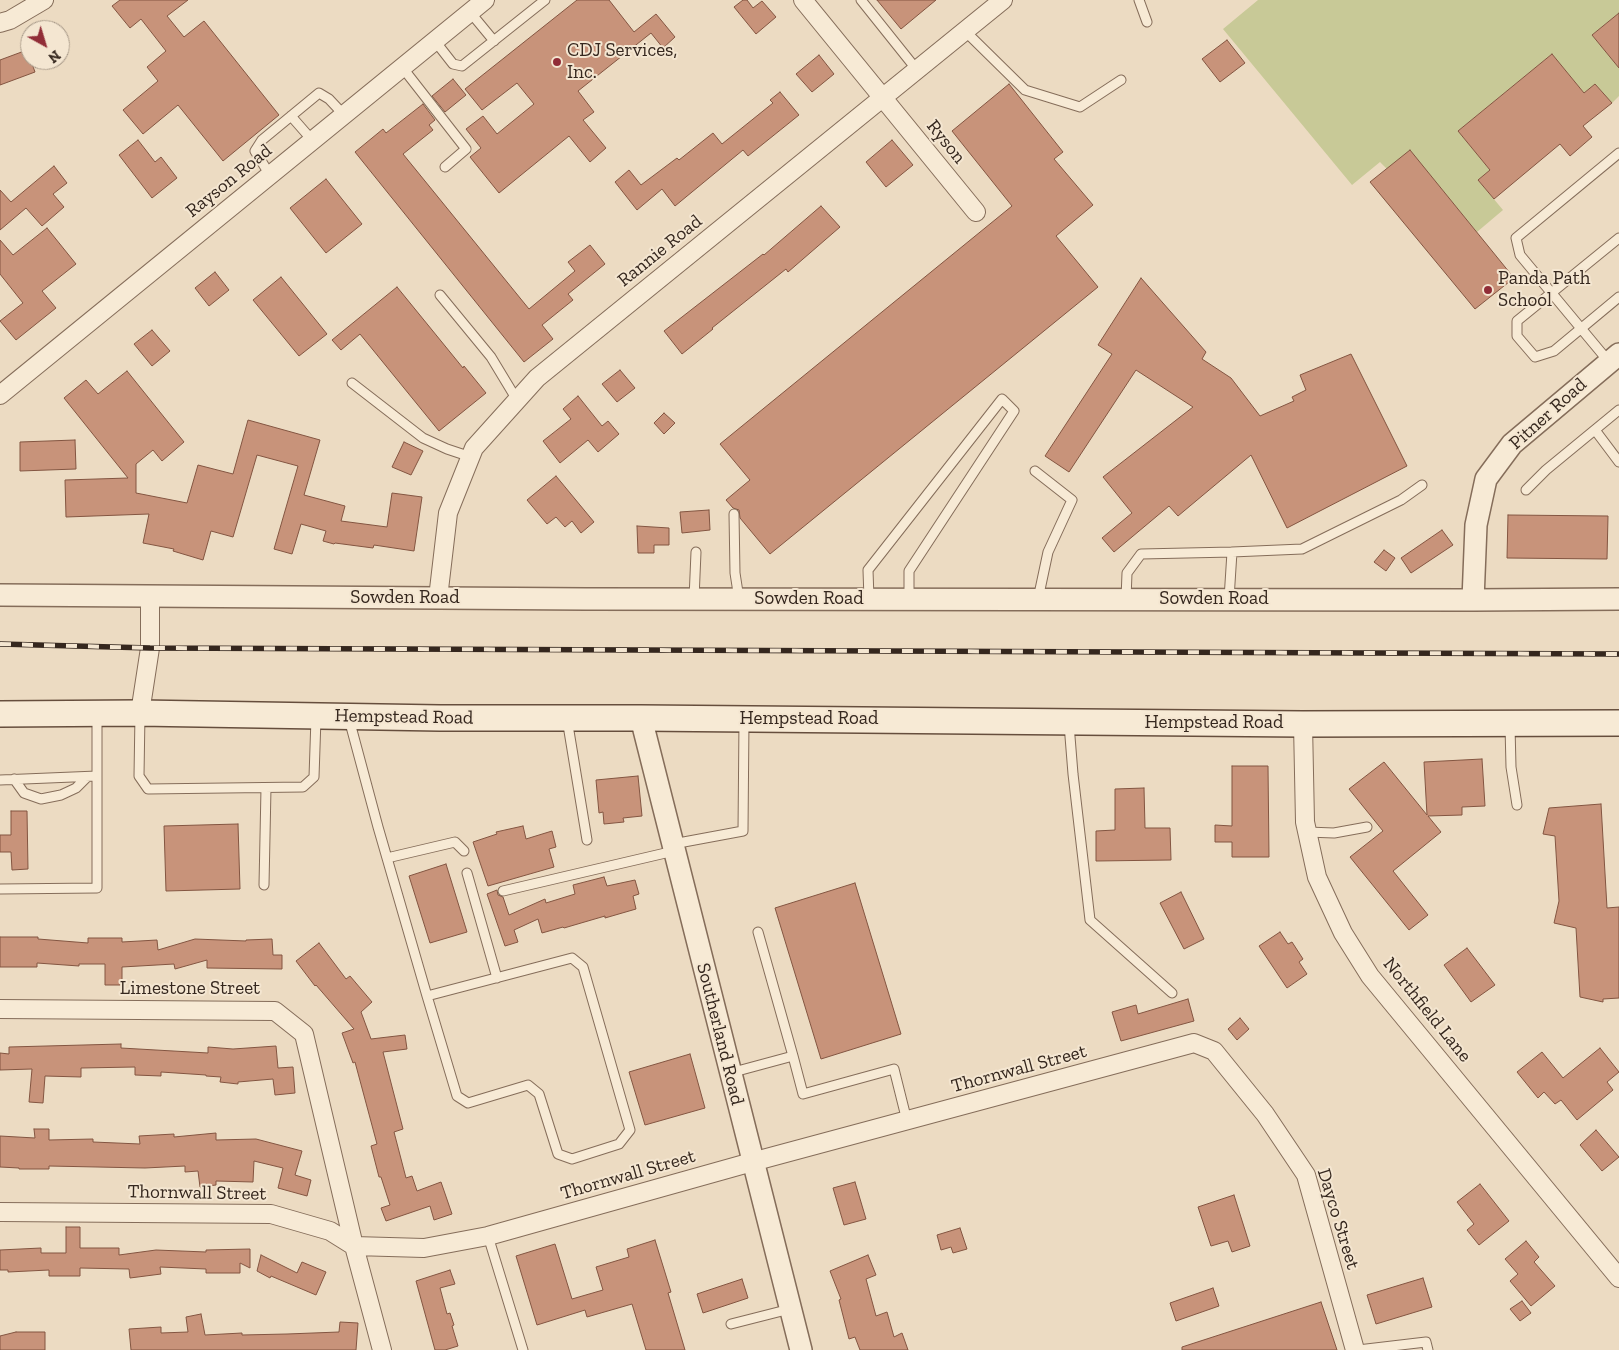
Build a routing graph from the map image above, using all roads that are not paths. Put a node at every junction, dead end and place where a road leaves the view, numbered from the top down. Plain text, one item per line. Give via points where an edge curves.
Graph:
1 (44, 0) edge
2 (485, 0) edge
3 (545, 0) edge
4 (803, 0) edge
5 (861, 0) edge
6 (1003, 0) edge
7 (1139, 0) edge
8 (470, 12) junction
9 (1147, 22) dead end
10 (0, 23) edge
11 (965, 32) junction
12 (435, 41) junction
13 (494, 41) junction
14 (402, 67) junction
15 (917, 70) junction
16 (1121, 80) dead end
17 (883, 98) junction
18 (344, 115) junction
19 (291, 116) junction
20 (312, 140) junction
21 (1619, 153) edge
22 (445, 167) dead end
23 (270, 175) junction
24 (976, 212) dead end
25 (1619, 238) edge
26 (1552, 293) junction
27 (440, 295) dead end
28 (1619, 297) edge
29 (1582, 329) junction
30 (1614, 358) edge
31 (352, 383) dead end
32 (0, 395) edge
33 (517, 400) junction
34 (1619, 410) edge
35 (1595, 430) junction
36 (471, 457) junction
37 (1619, 462) edge
38 (1035, 471) dead end
39 (1422, 485) dead end
40 (1526, 490) dead end
41 (734, 514) dead end
42 (696, 552) dead end
43 (1232, 552) junction
44 (0, 595) edge
45 (150, 596) junction
46 (438, 598) junction
47 (694, 599) junction
48 (739, 599) junction
49 (869, 599) junction
50 (909, 599) junction
51 (1038, 599) junction
52 (1126, 599) junction
53 (1229, 599) junction
54 (1619, 599) edge
55 (1473, 600) junction
56 (97, 713) junction
57 (140, 713) junction
58 (0, 714) edge
59 (316, 716) junction
60 (349, 716) junction
61 (567, 718) junction
62 (641, 718) junction
63 (744, 719) junction
64 (1068, 722) junction
65 (1510, 723) junction
66 (1619, 723) edge
67 (1303, 724) junction
68 (97, 776) junction
69 (87, 777) junction
70 (14, 779) junction
71 (0, 780) edge
72 (266, 788) junction
73 (1517, 805) dead end
74 (1367, 827) dead end
75 (1307, 832) junction
76 (587, 840) dead end
77 (674, 848) junction
78 (464, 850) dead end
79 (387, 858) junction
80 (467, 873) dead end
81 (264, 885) dead end
82 (0, 888) edge
83 (503, 891) dead end
84 (758, 932) dead end
85 (497, 978) junction
86 (1172, 992) dead end
87 (427, 996) junction
88 (0, 1009) edge
89 (793, 1056) junction
90 (730, 1073) junction
91 (1242, 1086) joint
92 (907, 1121) junction
93 (752, 1162) junction
94 (0, 1212) edge
95 (488, 1236) junction
96 (354, 1246) junction
97 (1619, 1278) edge
98 (790, 1309) junction
99 (731, 1324) dead end
100 (382, 1350) edge
101 (523, 1350) edge
102 (800, 1350) edge
103 (1356, 1350) edge
104 (1428, 1350) edge

1 - 10 street
2 - 8 street, Rayson Road
3 - 13 lane
4 - 17 street, Ryson
5 - 15 lane
6 - 11 street, Rannie Road
7 - 9 lane
8 - 12 street, Rayson Road
8 - 13 lane
11 - 15 street, Rannie Road
11 - 16 lane via 1025,90 1080,107
12 - 13 lane via 453,64 462,66
12 - 14 street, Rayson Road
14 - 18 street, Rayson Road
14 - 22 lane via 466,149
15 - 17 street, Rannie Road
17 - 24 street, Ryson
17 - 33 street, Rannie Road via 537,378
18 - 19 lane via 329,98 319,94
18 - 20 street, Rayson Road
19 - 20 lane
19 - 23 lane via 262,140 255,151
20 - 23 street, Rayson Road
21 - 26 lane via 1516,238 1520,255
23 - 32 street, Rayson Road
25 - 26 lane
26 - 29 lane
26 - 29 lane via 1517,321 1517,336 1535,357 1554,351
27 - 33 lane via 491,357
28 - 29 lane
29 - 30 lane
30 - 55 street, Pitner Road via 1512,444 1486,479 1476,525
31 - 36 lane via 422,438
33 - 36 street, Rannie Road via 474,448
34 - 35 lane
35 - 37 lane
35 - 40 lane
36 - 46 street, Rannie Road via 448,513
38 - 51 lane via 1072,500 1048,552
39 - 43 lane via 1401,500 1302,549
41 - 48 lane
42 - 47 lane
43 - 52 lane via 1141,554 1126,573
43 - 53 lane
44 - 45 street, Sowden Road
45 - 46 street, Sowden Road
45 - 57 street via 150,648
46 - 47 street, Sowden Road
47 - 48 street, Sowden Road
48 - 49 street, Sowden Road
49 - 50 street, Sowden Road
49 - 50 lane via 868,570 1002,399 1014,411 909,571
50 - 51 street, Sowden Road
51 - 52 street, Sowden Road
52 - 53 street, Sowden Road
53 - 55 street, Sowden Road
54 - 55 street, Sowden Road
56 - 57 main road, Hempstead Road
56 - 58 main road, Hempstead Road
56 - 68 lane
57 - 59 main road, Hempstead Road
57 - 72 lane via 139,776 148,788
59 - 60 main road, Hempstead Road
59 - 72 lane via 314,777 303,787
60 - 61 main road, Hempstead Road
60 - 79 lane
61 - 62 main road, Hempstead Road
61 - 76 lane
62 - 63 main road, Hempstead Road
62 - 77 street, Southerland Road
63 - 64 main road, Hempstead Road
63 - 77 lane via 743,831
64 - 67 main road, Hempstead Road
64 - 86 lane via 1090,920
65 - 66 main road, Hempstead Road
65 - 67 main road, Hempstead Road
65 - 73 lane via 1511,767
67 - 75 street, Northfield Lane
68 - 69 lane
68 - 82 lane via 97,888
69 - 70 lane
69 - 70 lane via 76,788 41,799 24,793
70 - 71 lane
72 - 81 lane
74 - 75 lane via 1334,833
75 - 97 street, Northfield Lane via 1317,877 1343,933 1370,976
77 - 83 lane
77 - 90 street, Southerland Road
78 - 79 lane via 455,842
79 - 87 lane
80 - 85 lane
84 - 89 lane
85 - 87 lane
85 - 87 lane via 572,958 583,967 630,1130 620,1144 572,1159 558,1154 539,1094 528,1085 468,1103 456,1096
88 - 96 street, Limestone Street via 275,1011 304,1034
89 - 90 lane
89 - 92 lane via 803,1094 894,1069
90 - 93 street, Southerland Road
91 - 92 street, Thornwall Street via 1214,1051 1194,1044
91 - 103 street, Dayco Street via 1306,1175
92 - 93 street, Thornwall Street
93 - 95 street, Thornwall Street
93 - 98 street, Southerland Road
94 - 96 street, Thornwall Street via 271,1214 330,1231
95 - 96 street, Thornwall Street via 424,1248
95 - 101 lane
96 - 100 street, Limestone Street
98 - 99 lane
98 - 102 street, Southerland Road
103 - 104 lane via 1426,1342

